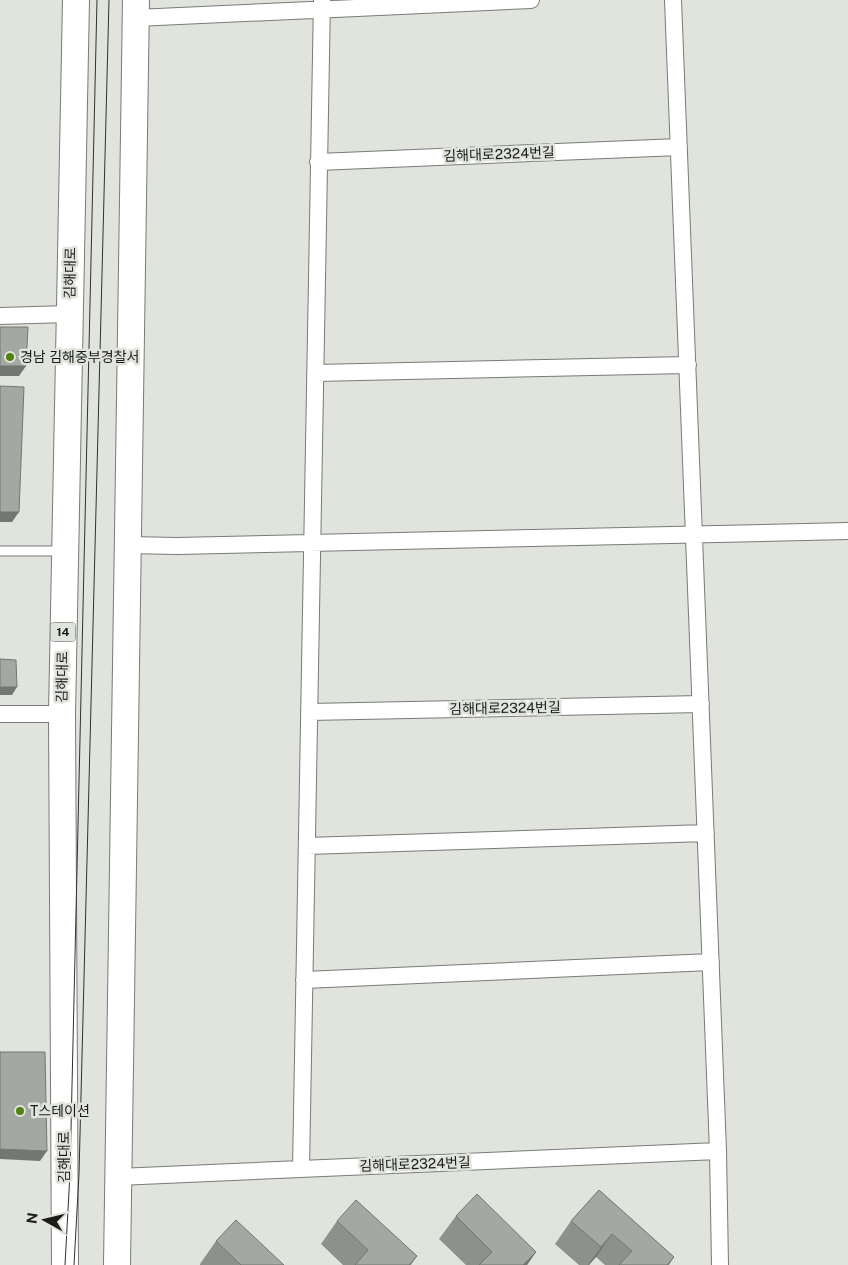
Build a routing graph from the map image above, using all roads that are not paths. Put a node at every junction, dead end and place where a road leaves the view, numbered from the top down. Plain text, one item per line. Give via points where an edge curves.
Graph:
1 (76, 0) edge
2 (531, 0) edge
3 (674, 0) edge
4 (322, 5) edge
5 (136, 9) edge
6 (679, 147) junction
7 (318, 162) junction
8 (69, 314) junction
9 (0, 316) edge
10 (688, 365) junction
11 (315, 373) junction
12 (848, 531) edge
13 (694, 534) junction
14 (312, 543) junction
15 (128, 545) junction
16 (0, 551) edge
17 (65, 551) junction
18 (701, 704) junction
19 (309, 712) junction
20 (0, 714) edge
21 (62, 714) junction
22 (706, 833) junction
23 (307, 846) junction
24 (711, 962) junction
25 (304, 980) junction
26 (718, 1151) junction
27 (301, 1169) junction
28 (118, 1177) junction
29 (65, 1265) edge
30 (117, 1265) edge
31 (720, 1265) edge

1 - 8 main road, 김해대로 / 14
2 - 4 street
3 - 6 street
4 - 5 street
4 - 7 street
5 - 15 main road
6 - 7 street, 김해대로2324번길
6 - 10 street
7 - 11 street
8 - 9 street
8 - 17 main road, 김해대로 / 14
10 - 11 street
10 - 13 street
11 - 14 street
12 - 13 street
13 - 14 street
13 - 18 street
14 - 15 street
14 - 19 street
15 - 28 main road
16 - 17 lane
17 - 21 main road, 김해대로 / 14
18 - 19 street, 김해대로2324번길
18 - 22 street
19 - 23 street
20 - 21 street
21 - 29 main road, 김해대로 / 14
22 - 23 street
22 - 24 street
23 - 25 street
24 - 25 street
24 - 26 street
25 - 27 street
26 - 27 street, 김해대로2324번길
26 - 31 street
27 - 28 street, 김해대로2324번길
28 - 30 main road

